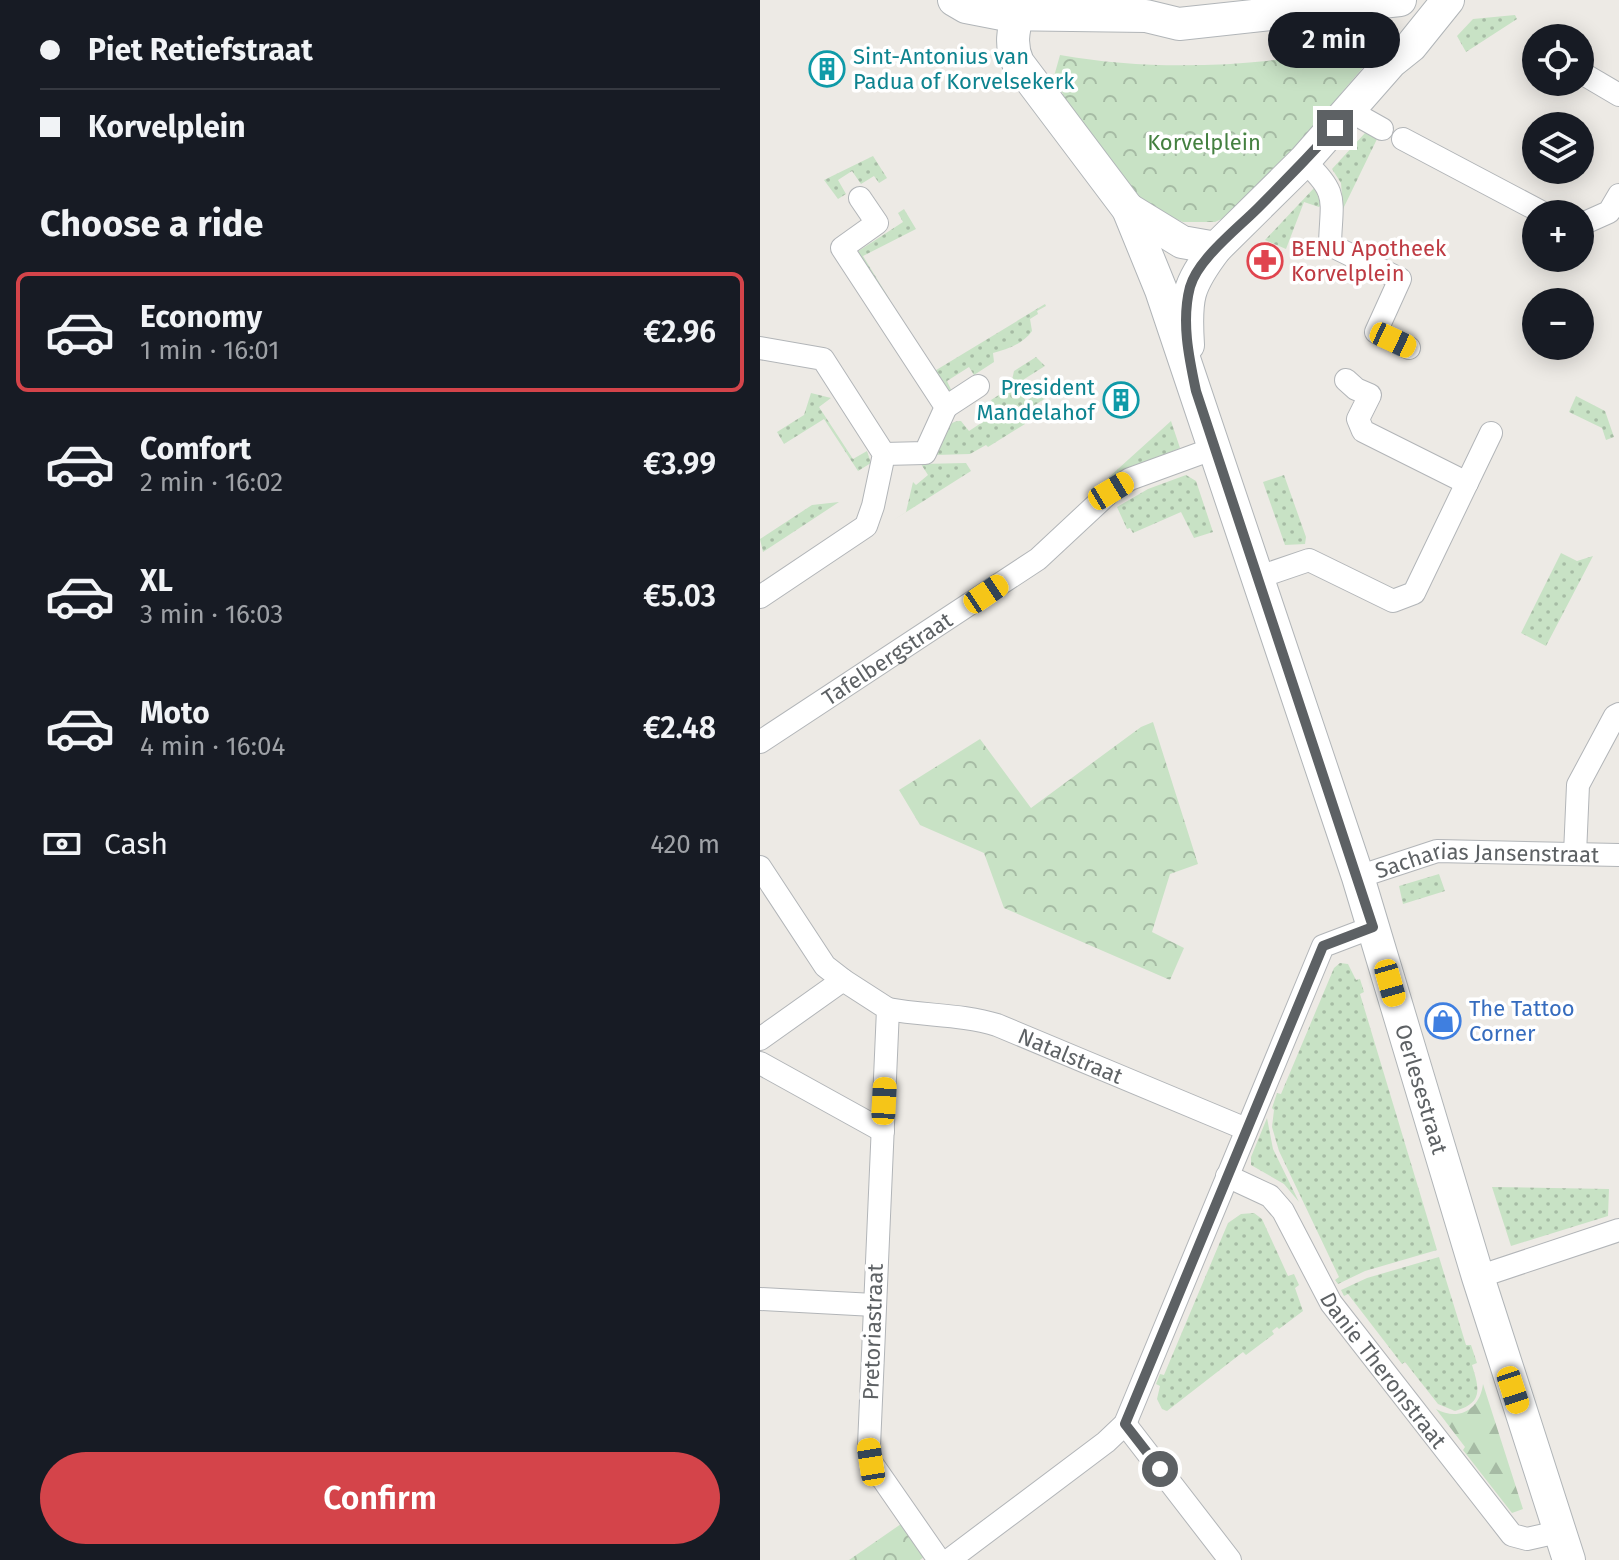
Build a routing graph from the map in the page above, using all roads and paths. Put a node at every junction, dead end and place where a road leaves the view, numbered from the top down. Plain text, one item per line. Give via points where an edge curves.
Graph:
1 (954, 0) edge
2 (1400, 0) edge
3 (1448, 0) edge
4 (1010, 6) edge
5 (1159, 8) edge
6 (1259, 8) edge
7 (1219, 10) edge
8 (1391, 62) junction
9 (1594, 80) edge
10 (1619, 95) edge
11 (1350, 111) junction
12 (1382, 129) dead end
13 (1403, 139) dead end
14 (1304, 161) junction
15 (860, 198) dead end
16 (1522, 202) edge
17 (1616, 208) edge
18 (1128, 209) junction
19 (1594, 218) edge
20 (1216, 248) junction
21 (760, 348) edge
22 (1409, 348) dead end
23 (1346, 380) dead end
24 (978, 386) dead end
25 (1196, 391) junction
26 (946, 407) junction
27 (1491, 433) dead end
28 (1215, 448) junction
29 (884, 454) junction
30 (1467, 483) junction
31 (1259, 577) junction
32 (760, 597) edge
33 (1619, 714) edge
34 (761, 740) edge
35 (1575, 854) junction
36 (1619, 855) edge
37 (760, 867) edge
38 (1358, 877) junction
39 (1373, 927) junction
40 (843, 980) junction
41 (888, 1009) junction
42 (760, 1039) edge
43 (760, 1063) edge
44 (1246, 1129) junction
45 (883, 1131) junction
46 (1227, 1176) junction
47 (1619, 1230) edge
48 (1478, 1277) junction
49 (760, 1299) edge
50 (874, 1305) junction
51 (1125, 1424) junction
52 (1564, 1546) edge
53 (939, 1560) edge
54 (949, 1560) edge
55 (1230, 1560) edge

1 - 4 street via 1002,14
2 - 6 street
2 - 8 street via 1405,21
3 - 8 street
4 - 5 street via 1080,17
4 - 18 street via 1018,63
5 - 7 street via 1179,24
6 - 7 street
8 - 11 street
9 - 10 street
11 - 12 street
11 - 14 street
13 - 16 street
14 - 20 street
14 - 22 street via 1331,193 1330,245 1400,279 1376,332
15 - 26 street via 877,223 842,248
17 - 19 street
18 - 20 street via 1182,242
18 - 25 street
20 - 25 street via 1188,297 1188,353
21 - 29 street via 823,359
23 - 30 street via 1370,395 1358,419 1363,431
24 - 26 street
25 - 28 street, Oerlesestraat
26 - 29 street via 925,453
27 - 30 street
28 - 31 street, Oerlesestraat
28 - 34 street, Tafelbergstraat via 1111,491 1038,559
29 - 32 street via 866,526
30 - 31 street via 1414,593 1393,601 1309,560
31 - 38 street, Oerlesestraat
33 - 35 street via 1578,785
35 - 36 street, Sacharias Jansenstraat
35 - 38 street, Sacharias Jansenstraat via 1437,851
37 - 40 street via 825,966
38 - 39 street, Oerlesestraat
39 - 44 street via 1323,946
39 - 48 street, Oerlesestraat
40 - 41 street
40 - 42 street
41 - 44 street, Natalstraat via 997,1025
41 - 45 street, Pretoriastraat
43 - 45 street
44 - 46 street
45 - 50 street, Pretoriastraat
46 - 51 street
46 - 52 street, Danie Theronstraat via 1270,1196 1283,1211 1331,1303 1512,1535
47 - 48 street
48 - 52 street, Oerlesestraat
49 - 50 street
50 - 53 street, Pretoriastraat via 871,1462
51 - 54 street
51 - 55 street

